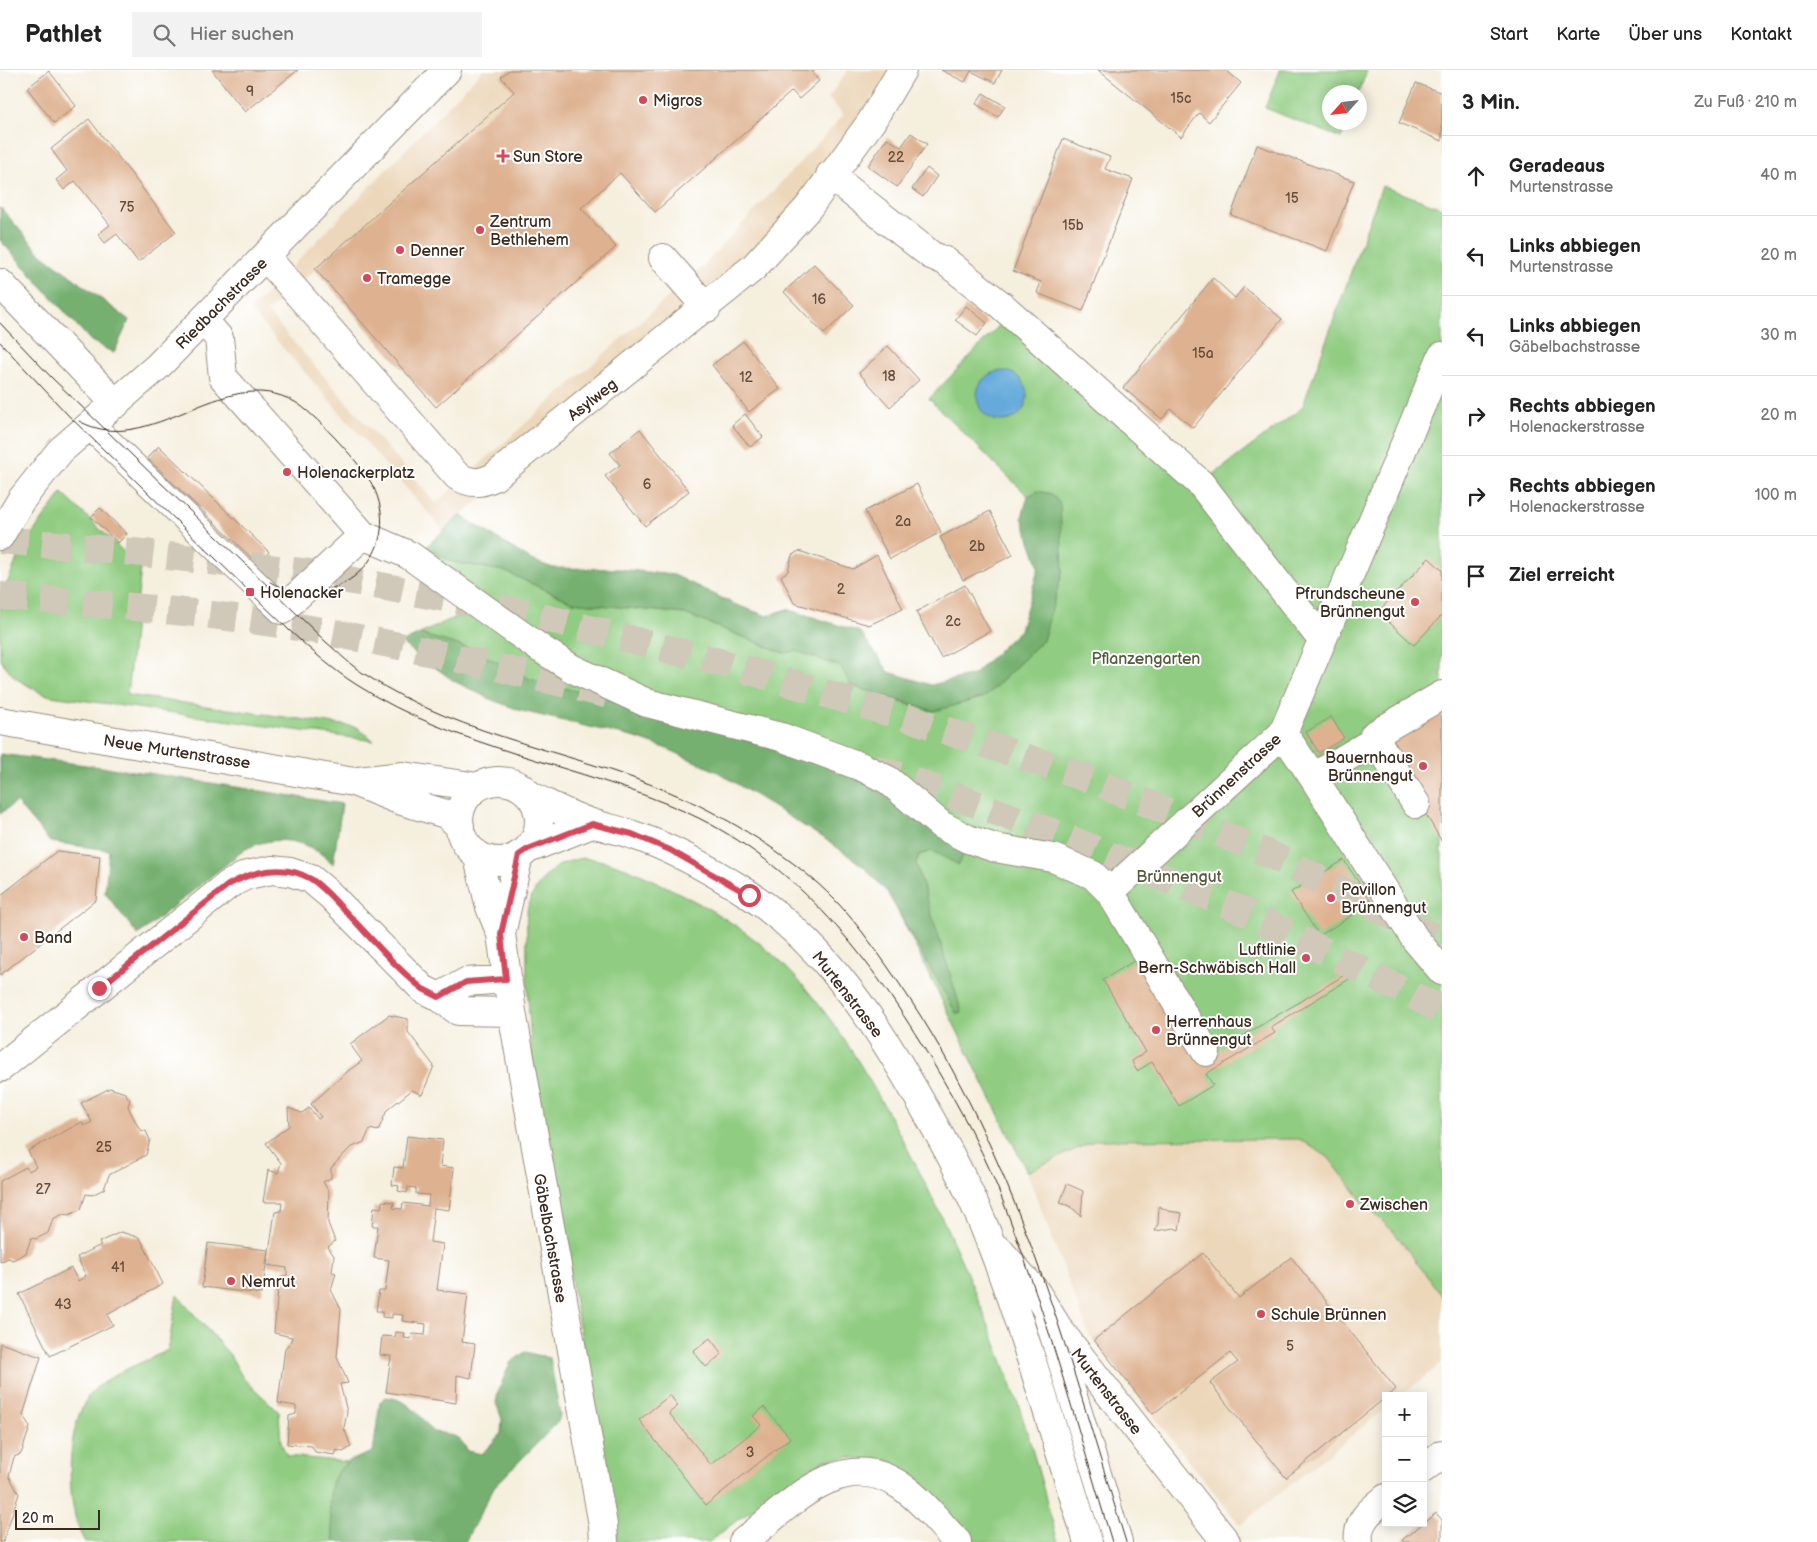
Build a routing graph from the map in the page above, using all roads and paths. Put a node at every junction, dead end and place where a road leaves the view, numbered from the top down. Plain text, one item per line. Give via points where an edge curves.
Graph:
1 (447, 70) edge
2 (902, 70) edge
3 (830, 175) junction
4 (266, 257) junction
5 (663, 258) dead end
6 (0, 283) edge
7 (707, 308) junction
8 (204, 321) junction
9 (1442, 356) edge
10 (116, 404) junction
11 (90, 426) junction
12 (363, 535) junction
13 (0, 536) edge
14 (1322, 640) junction
15 (1442, 696) edge
16 (0, 721) edge
17 (1283, 733) junction
18 (1376, 740) junction
19 (1313, 777) junction
20 (354, 782) junction
21 (478, 787) junction
22 (531, 796) junction
23 (1416, 804) dead end
24 (592, 824) junction
25 (460, 826) junction
26 (524, 852) junction
27 (477, 854) junction
28 (1110, 892) junction
29 (501, 934) junction
30 (1442, 971) edge
31 (506, 979) junction
32 (439, 997) junction
33 (512, 1012) junction
34 (1206, 1052) dead end
35 (0, 1068) edge
36 (990, 1240) junction
37 (1046, 1311) junction
38 (1442, 1454) edge
39 (1427, 1466) edge
40 (1382, 1502) edge
41 (747, 1541) edge
42 (604, 1542) edge
43 (957, 1542) edge
44 (1088, 1542) edge
45 (1118, 1542) edge
46 (1226, 1542) edge
47 (1359, 1542) edge

1 - 4 street, Riedbachstrasse
2 - 3 street, Asylweg via 872,122
3 - 7 street, Asylweg via 808,208 754,267
3 - 14 street via 931,255 946,261 1001,305 1202,484
4 - 7 street, Asylweg via 458,476 475,484 494,477
4 - 8 street, Riedbachstrasse
5 - 7 street
6 - 10 street
8 - 10 street, Riedbachstrasse
8 - 12 street via 219,338 223,377
9 - 14 street, Brünnenstrasse
10 - 11 street, Riedbachstrasse
11 - 12 street via 282,610
11 - 13 street, Riedbachstrasse via 45,467
12 - 28 street via 409,555 541,649 608,686 647,703 781,737 829,753 888,780 941,825 968,839 995,848 1053,858 1093,875
14 - 17 street, Brünnenstrasse
15 - 18 street via 1374,735
16 - 20 street, Neue Murtenstrasse
17 - 19 street
17 - 28 street, Brünnenstrasse
18 - 19 street
18 - 23 street
19 - 30 street via 1415,939
20 - 21 street, Neue Murtenstrasse via 403,776
20 - 25 street, Neue Murtenstrasse via 446,814
21 - 22 street via 489,782 512,782
21 - 25 street via 463,804
22 - 24 street, Murtenstrasse
22 - 26 street via 539,818 534,840
24 - 26 street
24 - 36 street, Murtenstrasse via 632,834 716,874 790,926 832,968 863,1008 915,1092 964,1181
25 - 27 street via 468,846
26 - 27 street via 498,861
26 - 29 street, Gäbelbachstrasse
27 - 29 street, Gäbelbachstrasse via 490,907
28 - 34 street
29 - 31 street, Gäbelbachstrasse
31 - 32 street via 466,982
31 - 33 street, Gäbelbachstrasse
32 - 33 street via 458,1011
32 - 35 street via 416,983 311,879 272,870 247,875 228,885
33 - 42 street, Gäbelbachstrasse
36 - 37 street, Murtenstrasse via 1035,1291
36 - 44 street, Murtenstrasse via 1028,1349
37 - 45 street
37 - 46 street, Murtenstrasse
38 - 39 street
40 - 47 street via 1363,1519 1358,1533
41 - 43 street via 818,1483 843,1473 861,1472 883,1476 900,1485

